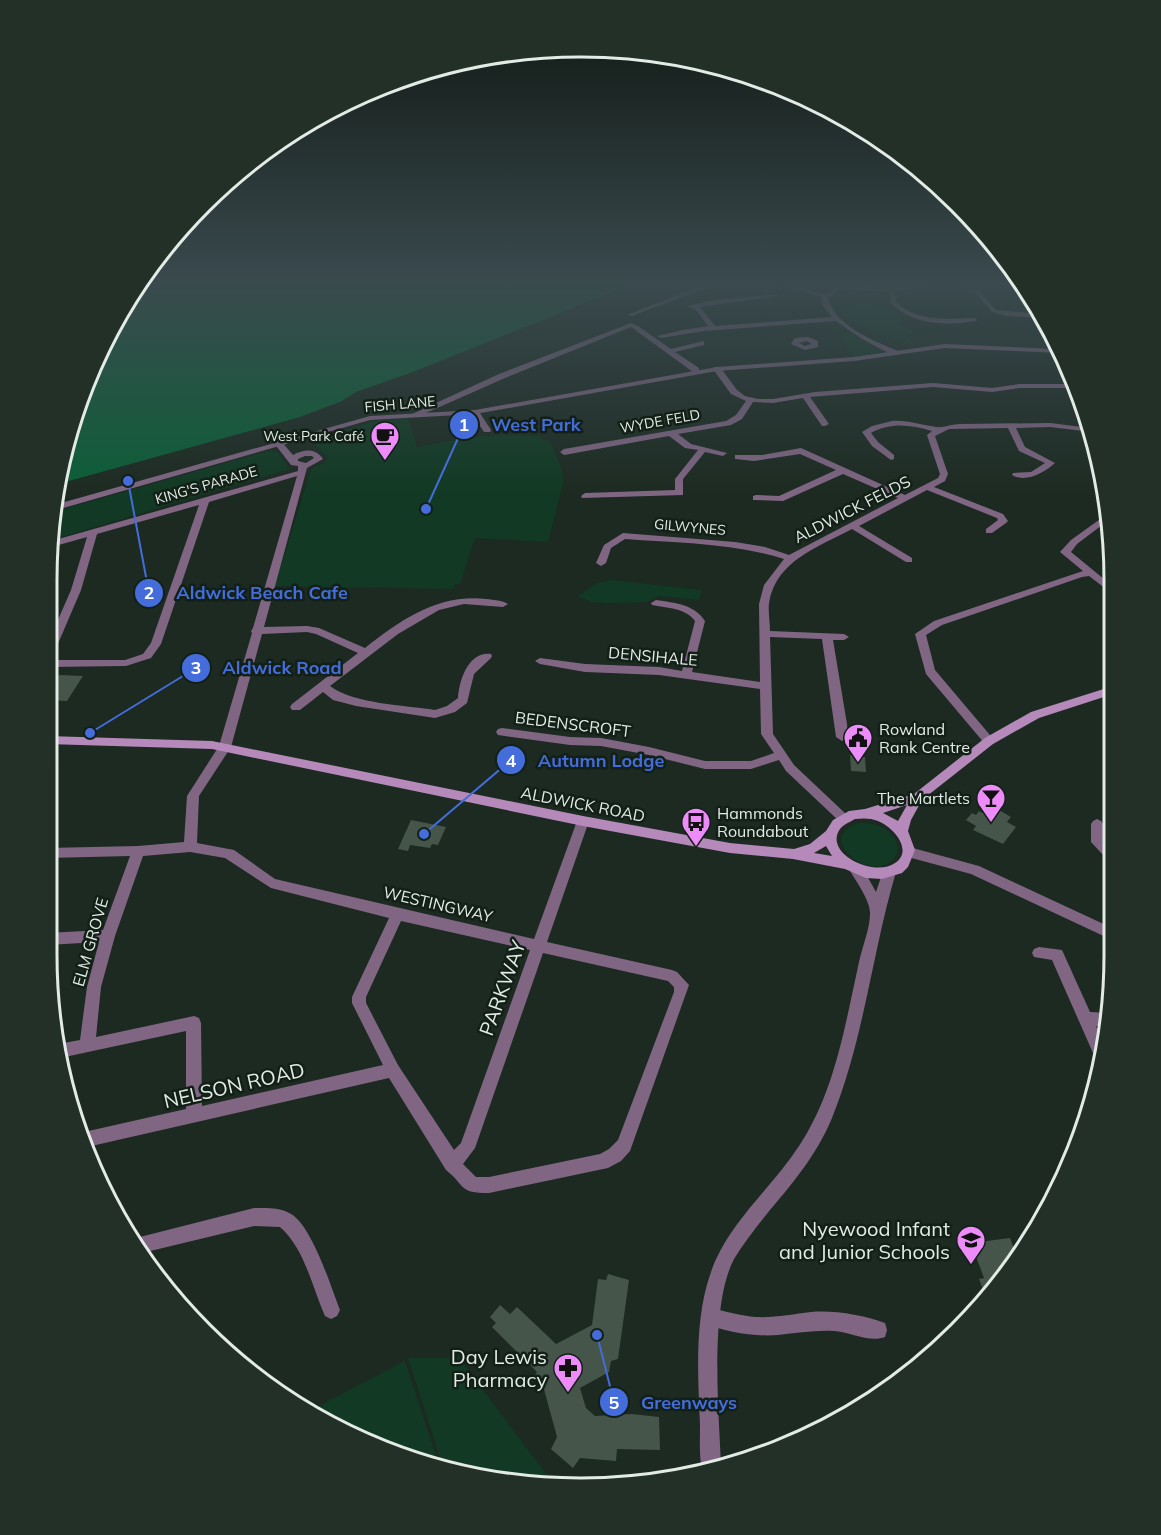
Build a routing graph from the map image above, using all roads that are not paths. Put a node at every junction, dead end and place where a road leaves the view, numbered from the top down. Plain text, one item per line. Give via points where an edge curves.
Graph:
1 (561, 354) edge
2 (674, 354) edge
3 (890, 354) edge
4 (717, 369) junction
5 (696, 370) dead end
6 (1066, 386) edge
7 (805, 396) junction
8 (751, 400) junction
9 (475, 412) junction
10 (416, 414) junction
11 (825, 424) dead end
12 (1011, 426) junction
13 (1081, 428) edge
14 (487, 430) dead end
15 (937, 430) junction
16 (671, 434) junction
17 (301, 437) junction
18 (278, 443) junction
19 (703, 449) junction
20 (564, 452) dead end
21 (312, 453) junction
22 (723, 453) dead end
23 (738, 457) dead end
24 (891, 457) dead end
25 (293, 460) junction
26 (303, 469) junction
27 (842, 471) junction
28 (1016, 475) dead end
29 (927, 487) junction
30 (585, 496) dead end
31 (756, 498) dead end
32 (904, 498) junction
33 (205, 499) junction
34 (62, 505) edge
35 (1101, 522) edge
36 (852, 525) junction
37 (989, 531) dead end
38 (92, 533) junction
39 (58, 542) edge
40 (790, 558) junction
41 (909, 560) dead end
42 (601, 563) dead end
43 (1090, 573) junction
44 (1104, 584) edge
45 (656, 603) dead end
46 (503, 604) dead end
47 (256, 631) junction
48 (57, 634) edge
49 (765, 634) junction
50 (827, 636) junction
51 (844, 637) dead end
52 (368, 653) junction
53 (487, 656) dead end
54 (540, 661) dead end
55 (57, 664) edge
56 (686, 675) junction
57 (764, 686) junction
58 (323, 687) junction
59 (1104, 693) edge
60 (296, 707) dead end
61 (502, 732) dead end
62 (842, 737) dead end
63 (57, 740) edge
64 (989, 741) junction
65 (225, 747) junction
66 (781, 755) junction
67 (918, 797) junction
68 (865, 813) junction
69 (843, 818) junction
70 (583, 821) junction
71 (1096, 824) dead end
72 (902, 831) junction
73 (831, 835) junction
74 (190, 847) junction
75 (1104, 848) edge
76 (138, 851) junction
77 (909, 852) junction
78 (57, 853) edge
79 (793, 854) junction
80 (851, 867) junction
81 (889, 872) junction
82 (876, 909) junction
83 (397, 914) junction
84 (1104, 930) edge
85 (108, 936) junction
86 (57, 938) edge
87 (539, 946) junction
88 (1039, 953) dead end
89 (1088, 1019) junction
90 (1100, 1020) edge
91 (1097, 1042) edge
92 (87, 1045) junction
93 (66, 1050) edge
94 (393, 1070) junction
95 (194, 1116) junction
96 (91, 1139) edge
97 (452, 1164) junction
98 (144, 1244) edge
99 (331, 1310) dead end
100 (710, 1317) junction
101 (878, 1330) dead end
102 (711, 1461) edge

1 - 10 street
2 - 5 street
3 - 4 street, FISH LANE
4 - 8 street via 734,392
4 - 9 street, FISH LANE
6 - 7 street via 992,390 933,385
7 - 8 street
7 - 11 street
8 - 16 street, WYDE FELD via 739,417 728,423
9 - 10 street, FISH LANE
9 - 14 street
10 - 17 street, FISH LANE via 370,418
12 - 13 street
12 - 15 street
12 - 28 street via 1022,449 1051,463 1034,474
15 - 24 street via 897,422 866,432
15 - 29 street, ALDWICK FELDS via 931,435 944,474
16 - 19 street via 688,446
16 - 20 street, WYDE FELD
17 - 18 street, FISH LANE
17 - 21 street
18 - 25 street
18 - 34 street, FISH LANE
19 - 22 street
19 - 30 street via 679,479 680,496
21 - 25 street via 300,454
21 - 26 street via 319,457 318,462
23 - 27 street via 757,459 801,451
25 - 26 street
26 - 33 street, KING'S PARADE
26 - 47 street
27 - 31 street via 780,499
27 - 32 street
29 - 32 street, ALDWICK FELDS
29 - 37 street via 1000,516 1003,522
32 - 36 street, ALDWICK FELDS
33 - 38 street, KING'S PARADE
33 - 55 street via 156,644 147,656 126,663
35 - 43 street via 1065,552
36 - 40 street, ALDWICK FELDS
36 - 41 street
38 - 39 street, KING'S PARADE
38 - 48 street via 76,590
40 - 42 street, GILWYNES via 735,545 623,536 607,546
40 - 49 street, ALDWICK FELDS via 778,571 764,599
43 - 44 street
43 - 64 street via 981,607 920,634 930,671
45 - 56 street via 695,613 700,621
46 - 52 street via 480,601 442,605
47 - 52 street via 319,631
47 - 65 street
49 - 50 street
49 - 57 street, ALDWICK FELDS
50 - 51 street
50 - 62 street
52 - 58 street
53 - 58 street via 471,666 464,681 463,700 435,714 356,702 337,697
54 - 56 street, DENSIHALE
56 - 57 street, DENSIHALE
57 - 66 street, ALDWICK FELDS via 766,734
58 - 60 street
59 - 64 main road via 1035,715
61 - 66 street, BEDENSCROFT via 601,742 705,765 751,765
63 - 65 main road, ALDWICK ROAD via 201,743
64 - 67 main road
65 - 70 main road, ALDWICK ROAD
65 - 74 street via 193,796
66 - 69 street, ALDWICK FELDS
67 - 68 main road
67 - 72 main road
68 - 69 main road
68 - 72 main road via 888,820
69 - 73 main road via 835,824
70 - 79 main road, ALDWICK ROAD via 730,848
70 - 87 street, PARKWAY
71 - 75 street via 1097,842
72 - 77 main road
73 - 79 main road via 814,848
73 - 80 main road via 833,850
74 - 76 street, WESTINGWAY
74 - 83 street, WESTINGWAY via 229,854 271,883
76 - 78 street, WESTINGWAY
76 - 85 street, ELM GROVE
77 - 81 main road via 906,861
77 - 84 street via 974,870
79 - 80 main road, ALDWICK ROAD
80 - 81 main road via 877,874
80 - 82 street via 868,889
81 - 82 street
82 - 100 street via 837,1083 824,1118 806,1151 726,1256
83 - 87 street, WESTINGWAY
83 - 94 street via 359,997
85 - 86 street
85 - 92 street, ELM GROVE via 94,987
87 - 97 street, PARKWAY via 467,1148
87 - 97 street, WESTINGWAY via 672,976 682,985 624,1145 602,1162 489,1185 473,1185
88 - 89 street via 1057,954
89 - 90 street
89 - 91 street
92 - 93 street
92 - 95 street via 194,1023
94 - 95 street, NELSON ROAD
94 - 97 street
95 - 96 street, NELSON ROAD
98 - 99 street via 254,1217 286,1220 298,1234
100 - 101 street via 754,1326 829,1322
100 - 102 street

